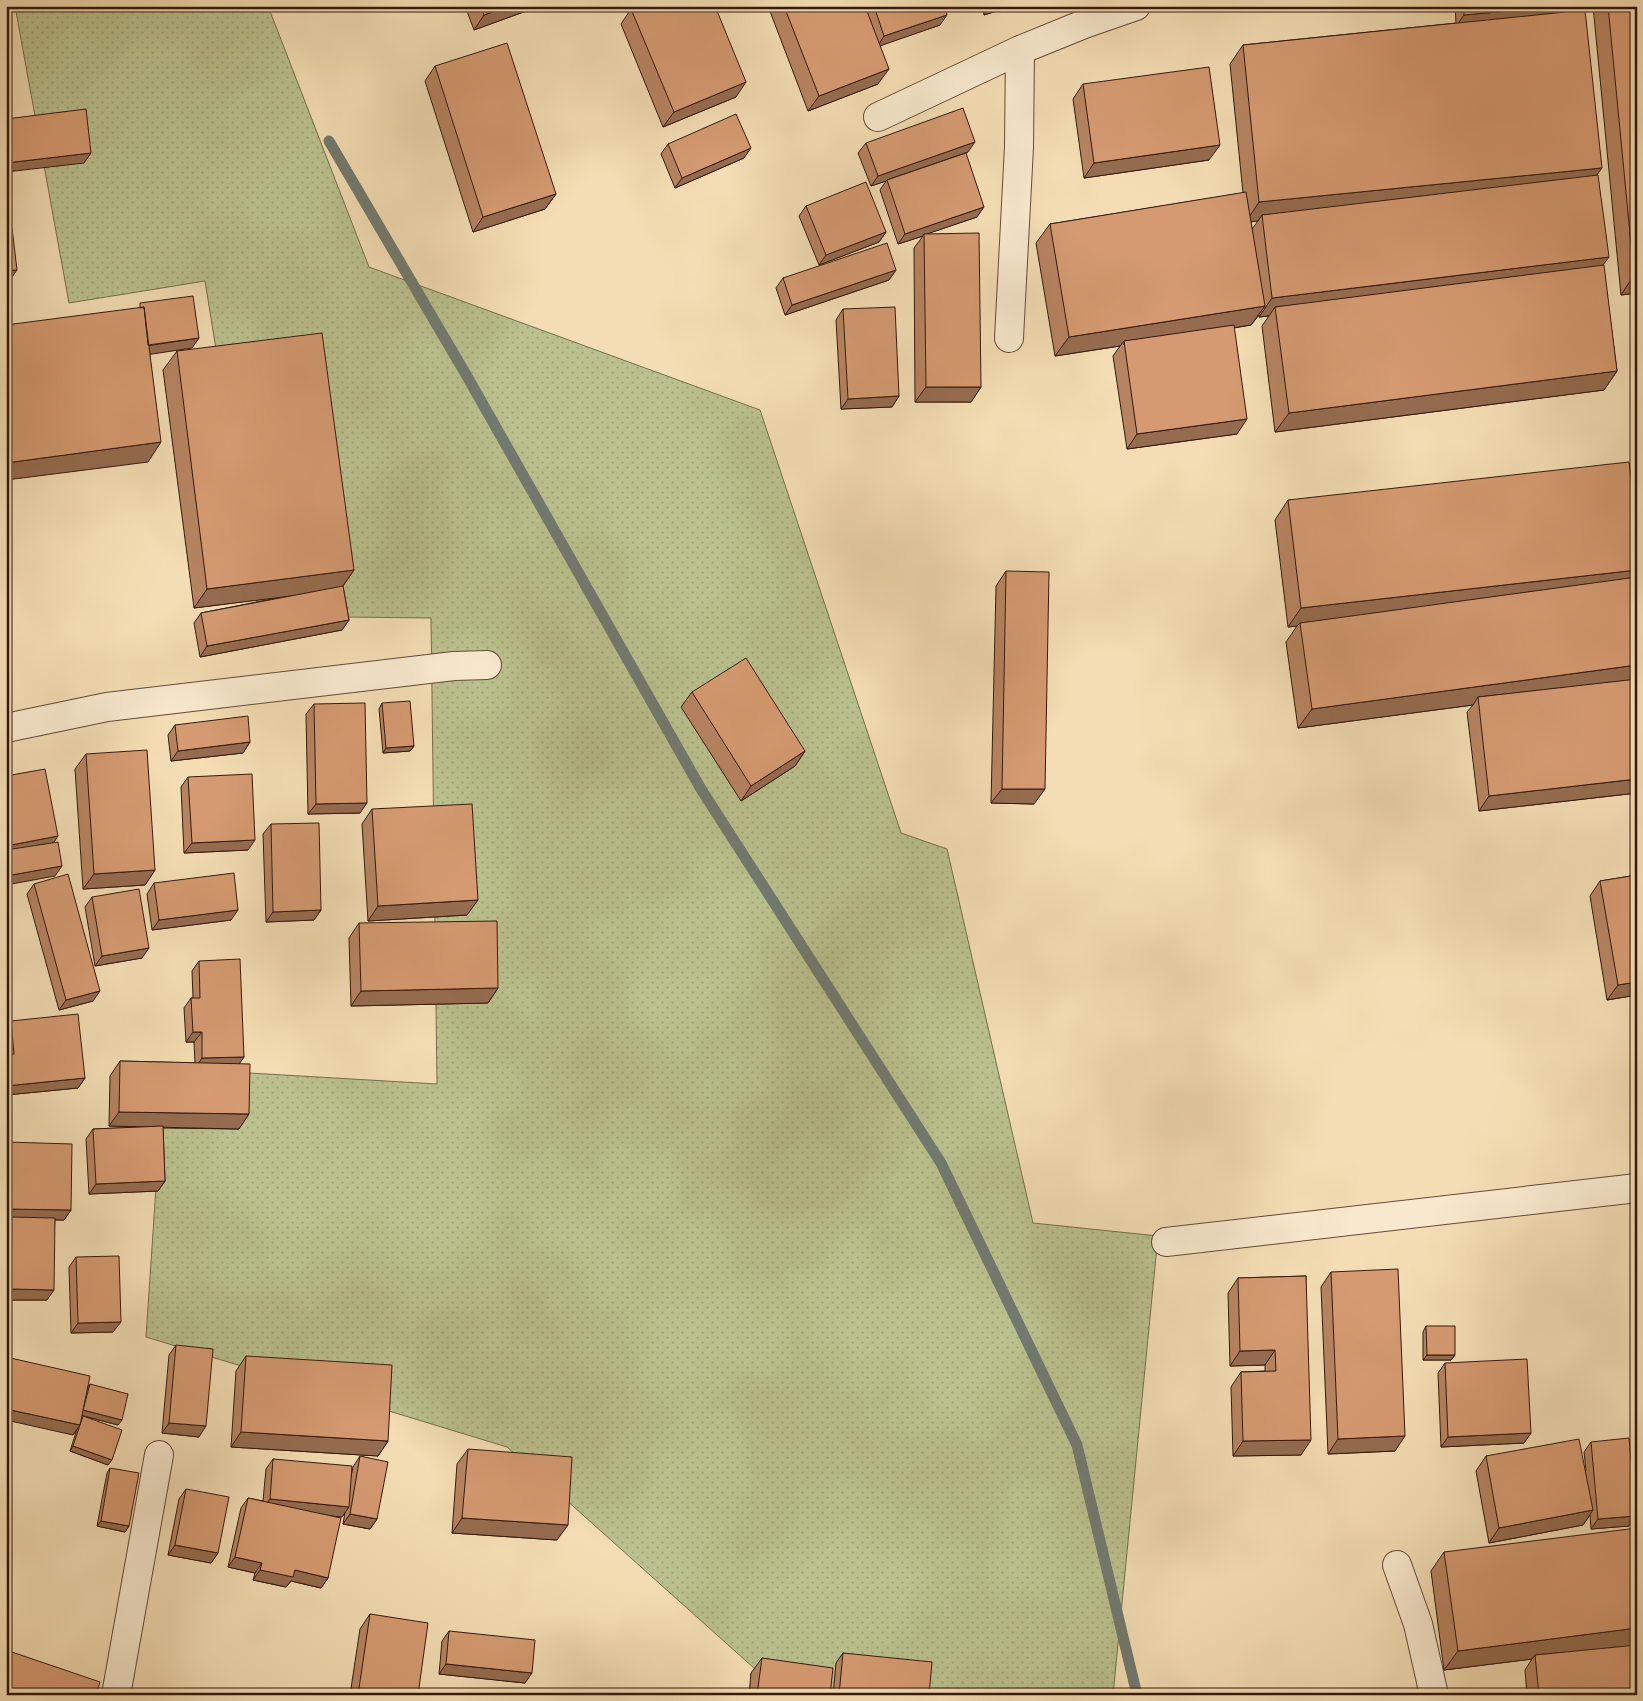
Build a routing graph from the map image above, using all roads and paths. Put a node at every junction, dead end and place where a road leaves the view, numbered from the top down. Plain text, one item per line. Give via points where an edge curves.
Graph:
1 (1136, 6) edge
2 (1020, 50) junction
3 (878, 117) dead end
4 (1009, 338) dead end
5 (487, 665) dead end
6 (6, 728) edge
7 (1637, 1188) edge
8 (1166, 1242) dead end
9 (160, 1455) dead end
10 (1397, 1565) dead end
11 (116, 1695) edge
12 (1434, 1695) edge

1 - 2 street
2 - 3 street
2 - 4 street via 1020,147
5 - 6 street via 454,666 107,707
7 - 8 street
9 - 11 street
10 - 12 street via 1418,1624

